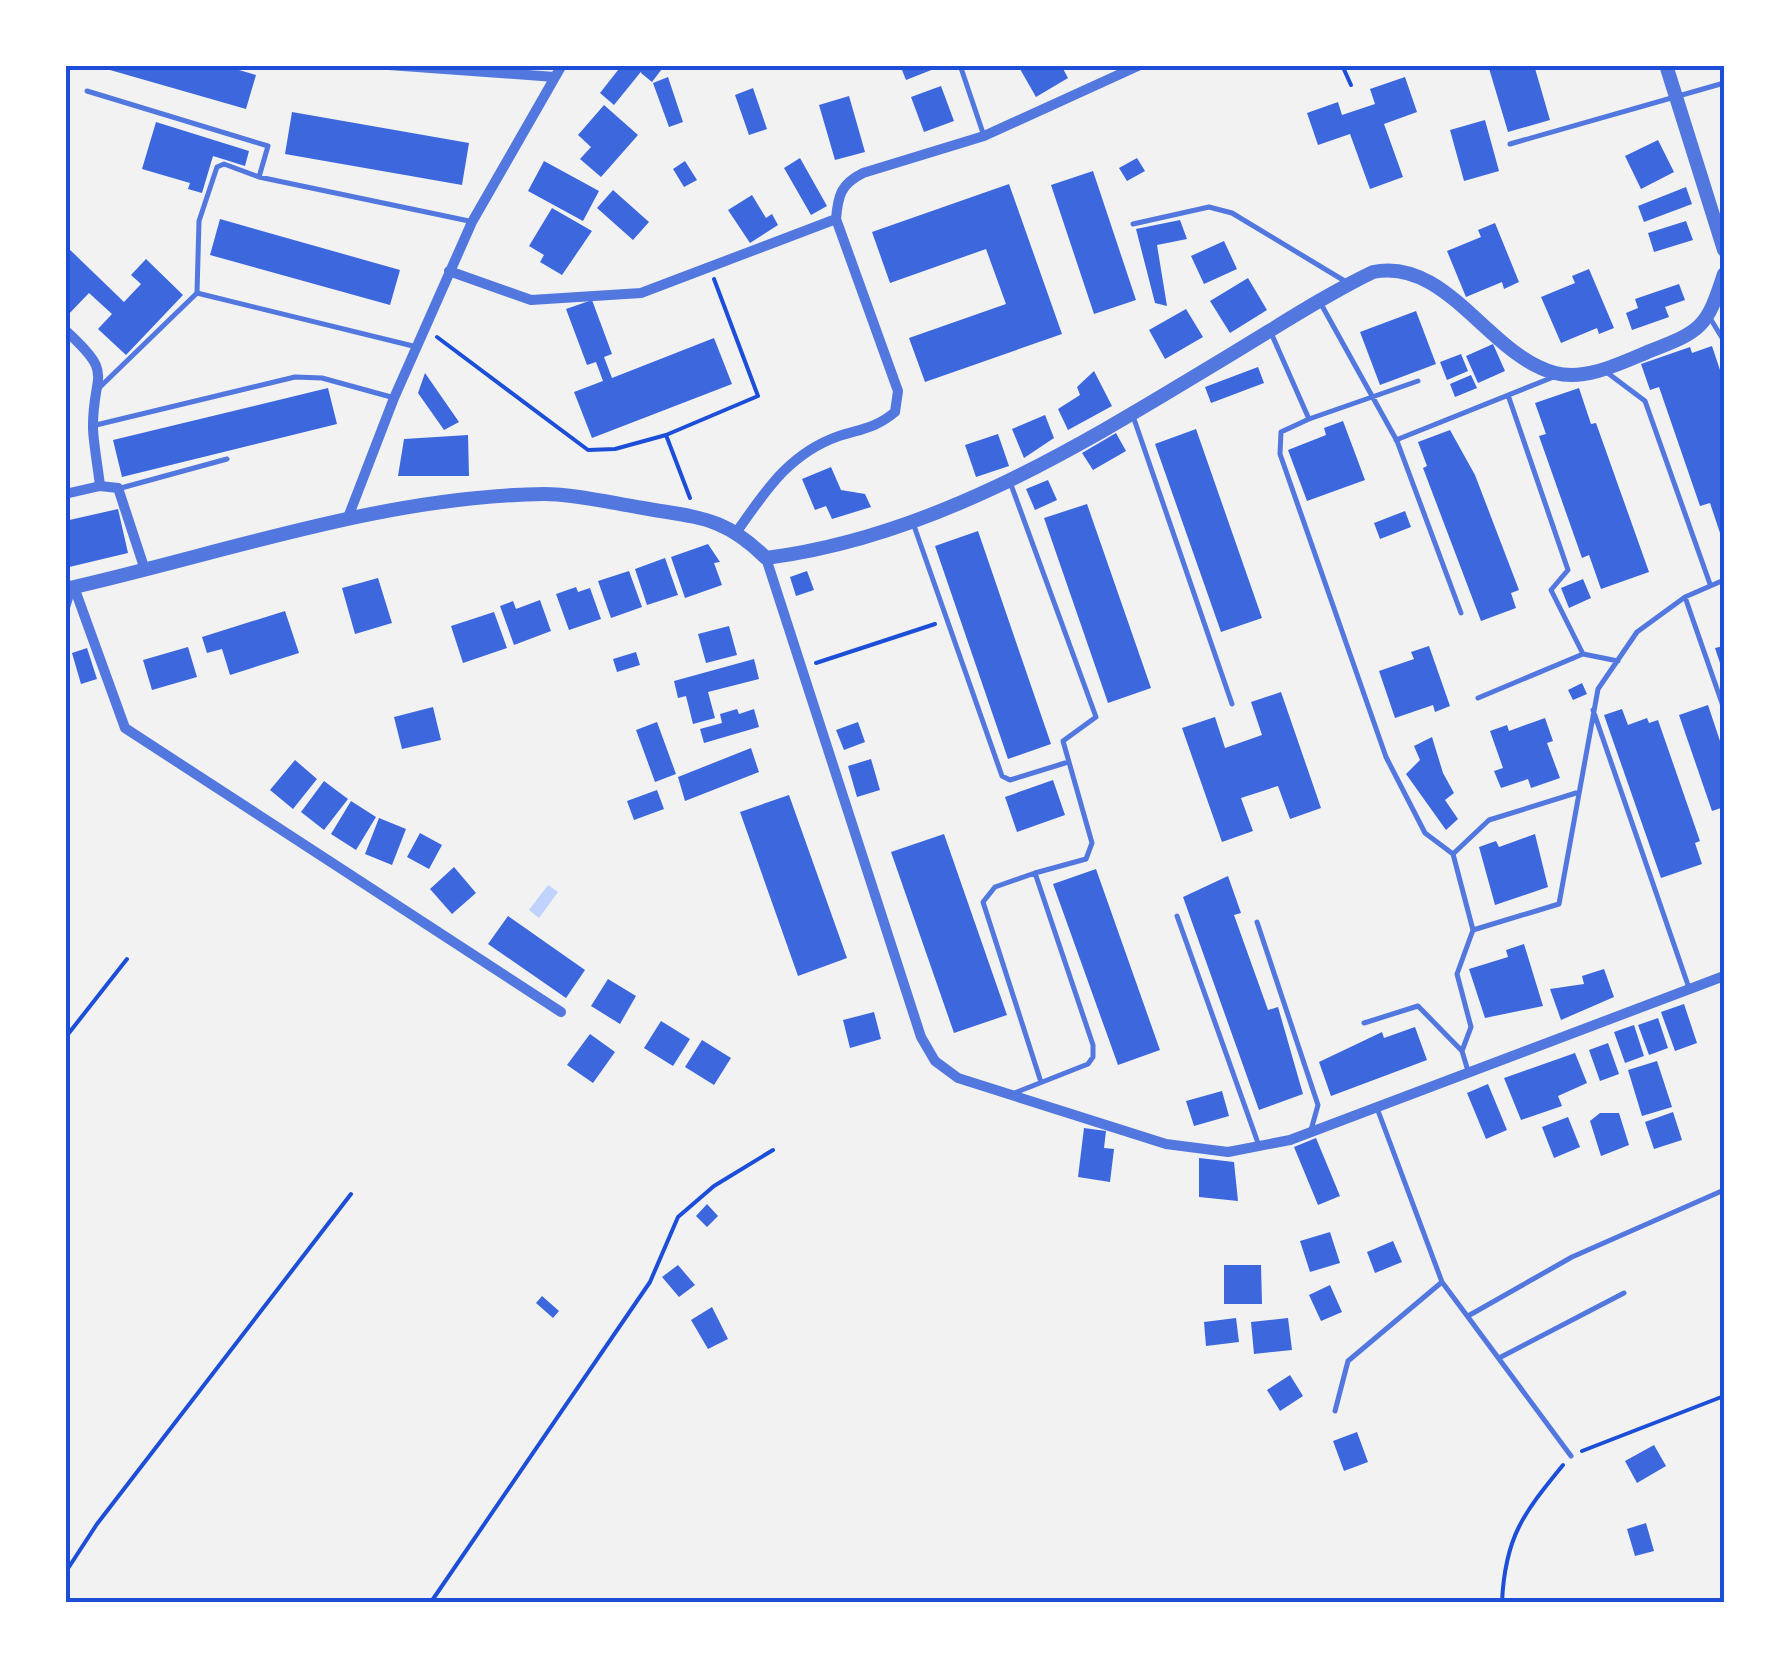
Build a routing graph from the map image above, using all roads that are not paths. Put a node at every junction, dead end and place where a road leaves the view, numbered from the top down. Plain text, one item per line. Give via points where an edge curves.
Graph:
1 (389, 65) edge
2 (562, 65) edge
3 (960, 65) edge
4 (1140, 65) edge
5 (1666, 65) edge
6 (555, 77) junction
7 (1724, 83) edge
8 (87, 90) dead end
9 (1676, 97) junction
10 (984, 136) junction
11 (1510, 144) dead end
12 (260, 177) junction
13 (836, 219) junction
14 (472, 222) junction
15 (1133, 224) dead end
16 (1724, 250) edge
17 (450, 271) junction
18 (1724, 274) edge
19 (1349, 284) junction
20 (197, 292) junction
21 (1319, 301) junction
22 (1710, 318) junction
23 (65, 330) edge
24 (1270, 331) junction
25 (1724, 341) edge
26 (417, 347) junction
27 (1603, 368) junction
28 (1562, 374) junction
29 (1418, 381) dead end
30 (100, 388) junction
31 (1508, 395) junction
32 (1372, 396) junction
33 (394, 398) junction
34 (1132, 414) junction
35 (1310, 419) junction
36 (93, 426) junction
37 (1396, 440) junction
38 (227, 459) dead end
39 (1010, 482) junction
40 (100, 486) junction
41 (118, 488) junction
42 (65, 494) edge
43 (912, 520) junction
44 (347, 521) junction
45 (738, 530) junction
46 (766, 558) junction
47 (145, 570) junction
48 (1724, 580) edge
49 (1710, 584) junction
50 (70, 588) edge
51 (1685, 597) junction
52 (1461, 613) dead end
53 (65, 616) edge
54 (1582, 654) junction
55 (1618, 660) junction
56 (1478, 698) dead end
57 (1232, 704) dead end
58 (1593, 710) junction
59 (1724, 710) edge
60 (1066, 762) junction
61 (1576, 793) junction
62 (1453, 854) junction
63 (1035, 873) junction
64 (1177, 916) dead end
65 (1257, 922) dead end
66 (1473, 930) junction
67 (1724, 976) edge
68 (1690, 991) junction
69 (561, 1012) dead end
70 (1364, 1023) dead end
71 (1462, 1051) junction
72 (1469, 1074) junction
73 (1040, 1079) junction
74 (1009, 1096) junction
75 (1377, 1108) junction
76 (1310, 1132) junction
77 (1259, 1146) junction
78 (1724, 1190) edge
79 (1442, 1282) junction
80 (1624, 1293) dead end
81 (1468, 1316) junction
82 (1499, 1358) junction
83 (1335, 1411) dead end
84 (1571, 1456) road end

1 - 6 street
2 - 6 street
3 - 10 lane
4 - 10 street
5 - 9 street
6 - 14 street
7 - 9 lane
8 - 12 lane via 268,146
9 - 11 lane
9 - 16 street
10 - 13 street via 848,181 838,195
12 - 14 lane
12 - 20 lane via 224,164 214,171 199,221
13 - 17 street via 641,293 555,302 510,296
13 - 45 street via 898,391 894,412 876,428 837,437 783,468
14 - 17 street
15 - 19 lane via 1209,207 1232,213
17 - 26 street
18 - 22 street
19 - 21 street
19 - 28 street via 1390,269 1421,278 1533,364
20 - 26 lane
20 - 30 lane
21 - 24 street
21 - 32 lane
22 - 25 lane
22 - 27 street via 1679,340
23 - 30 street via 94,356
24 - 34 street
24 - 35 lane
26 - 33 street
27 - 28 street
27 - 49 lane via 1644,401
28 - 31 lane
29 - 32 lane
30 - 36 street
31 - 37 lane
31 - 54 lane via 1568,570 1551,590
32 - 35 lane
32 - 37 lane
33 - 36 lane via 295,377
33 - 44 street
34 - 39 street
34 - 57 lane
35 - 62 lane via 1281,432 1280,454 1386,758 1425,832
36 - 40 street
37 - 52 lane
38 - 41 lane
39 - 43 street
39 - 60 lane via 1096,717 1063,741
40 - 41 street
40 - 42 street
41 - 47 street
43 - 46 street via 848,544
43 - 60 lane via 1002,776 1010,780
44 - 45 street via 470,499 548,494
44 - 47 street
45 - 46 street
46 - 74 street via 921,1037 935,1060 958,1078
47 - 50 street
48 - 49 lane
49 - 51 lane
50 - 53 lane
50 - 69 street via 125,728
51 - 55 lane via 1638,632
51 - 59 lane
54 - 55 lane
54 - 56 lane
55 - 58 lane
58 - 61 lane
58 - 68 lane
60 - 63 lane via 1091,854
61 - 62 lane via 1489,820
61 - 66 lane via 1559,904
62 - 66 lane
63 - 73 lane via 995,886 983,902
63 - 73 lane via 1094,1058
64 - 77 lane
65 - 76 lane via 1318,1105
66 - 71 lane via 1456,974 1471,1028
67 - 68 street
68 - 72 street
70 - 71 lane via 1418,1006
71 - 72 lane
72 - 75 street
73 - 74 lane
74 - 77 street via 1166,1144 1228,1152
75 - 76 street
75 - 79 lane
76 - 77 street
78 - 81 lane via 1572,1257
79 - 81 lane
79 - 83 lane via 1348,1361
80 - 82 lane
81 - 82 lane
82 - 84 lane

